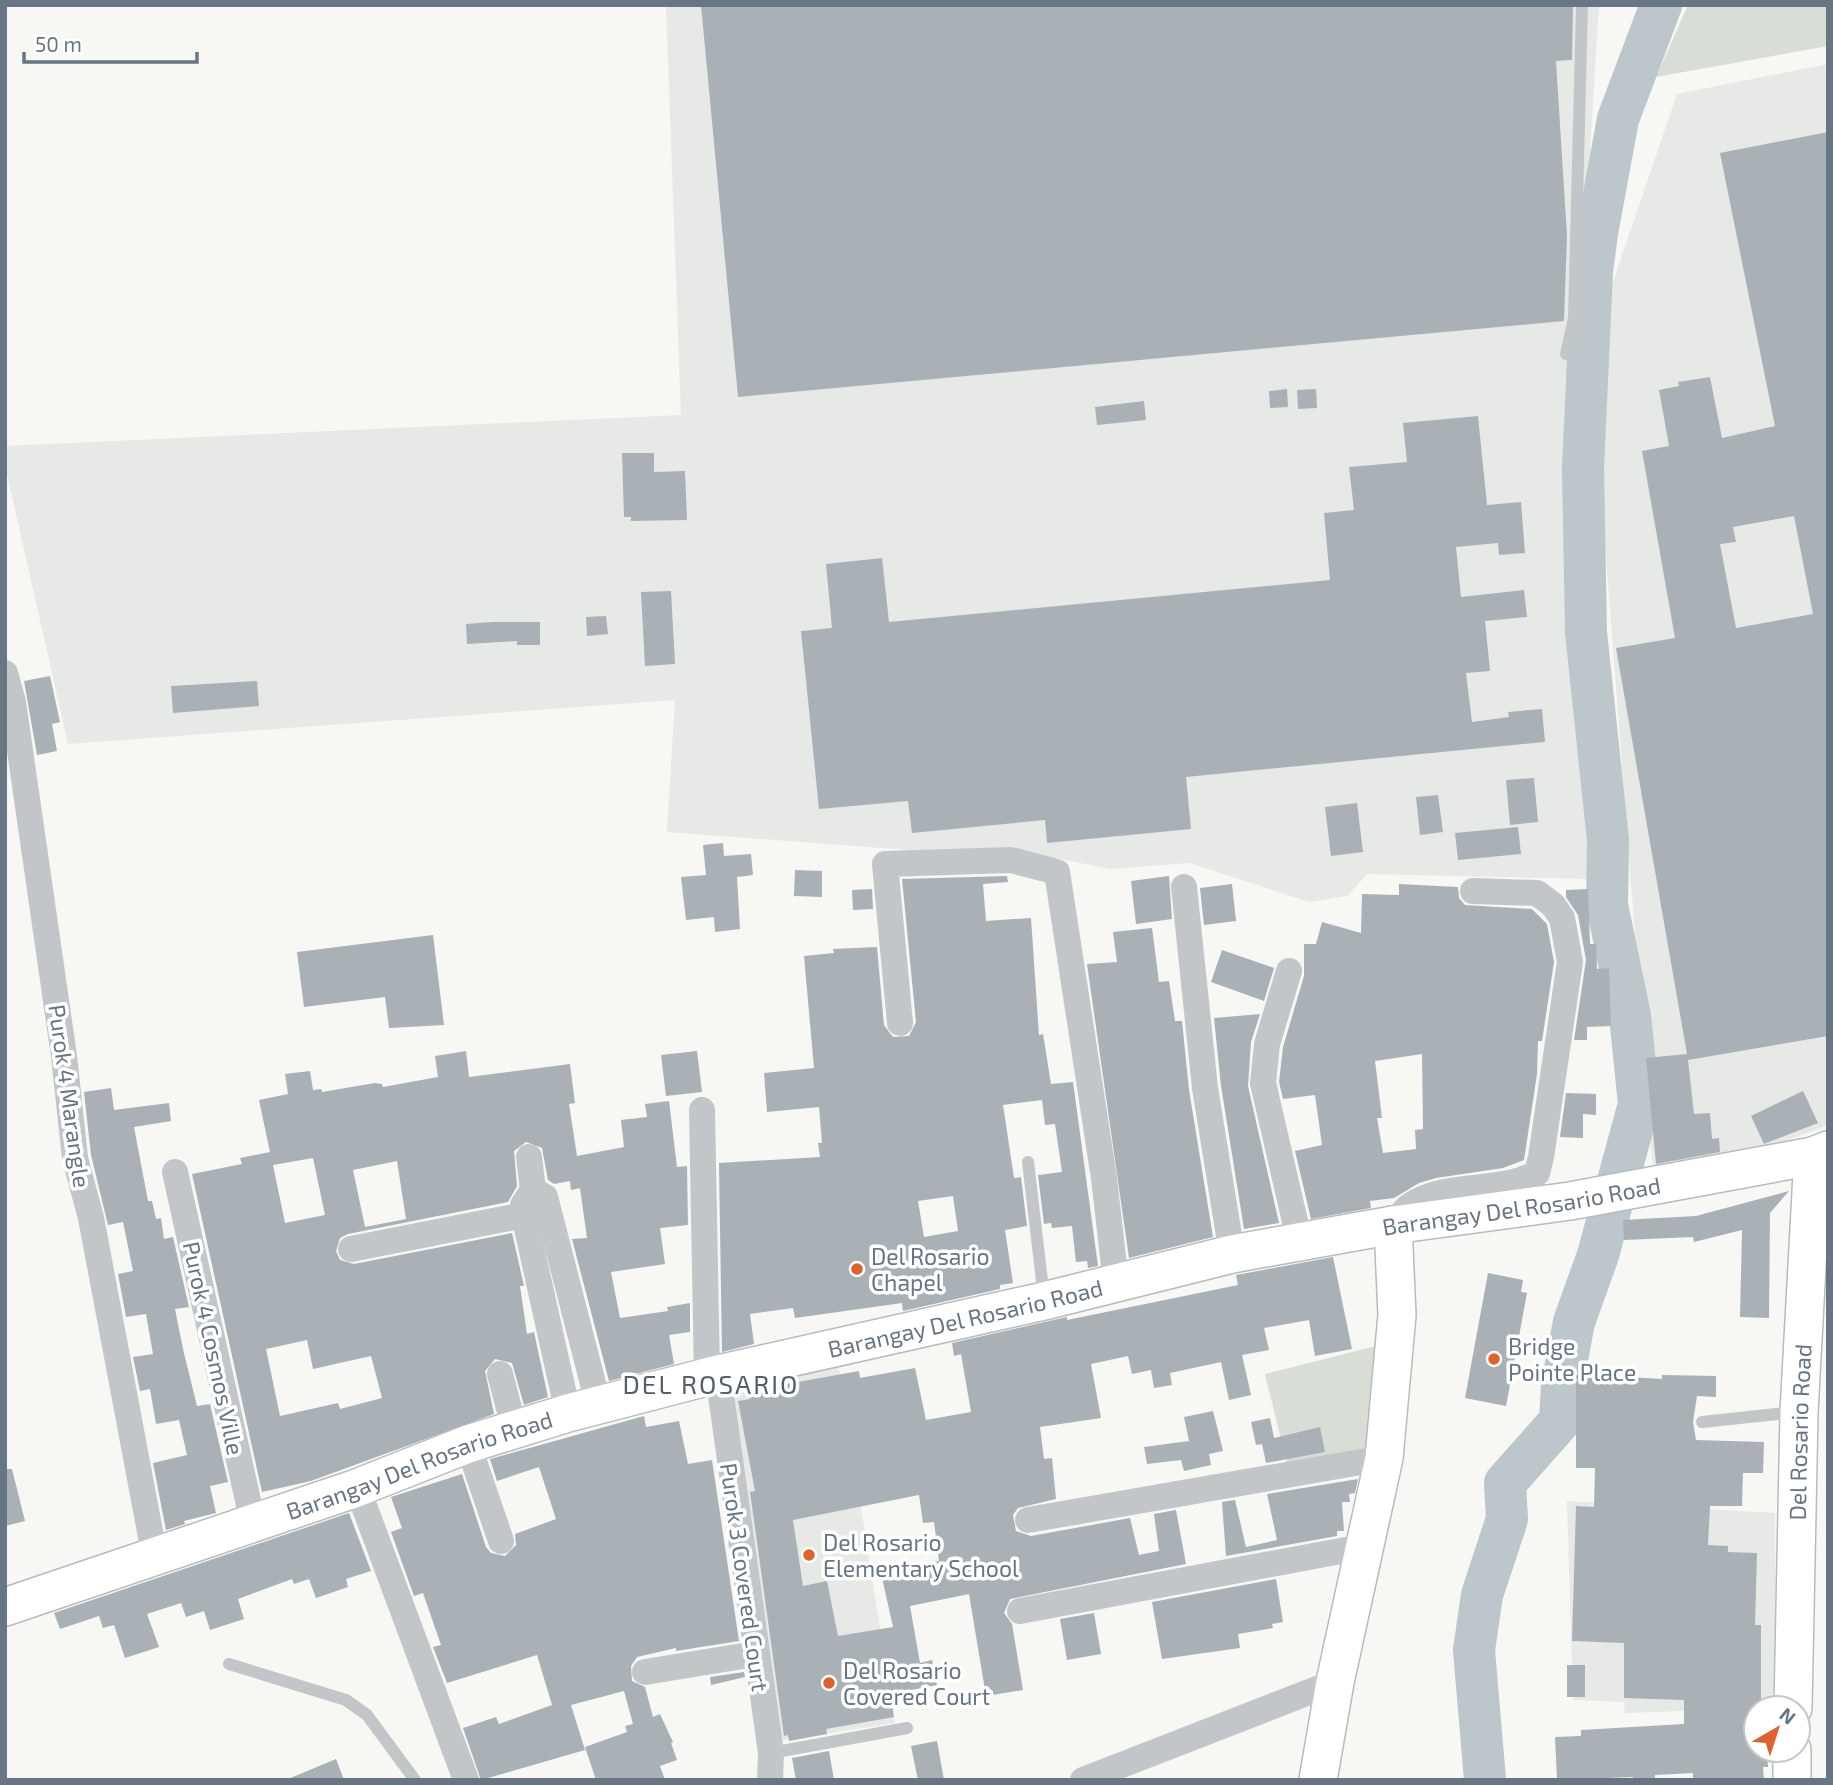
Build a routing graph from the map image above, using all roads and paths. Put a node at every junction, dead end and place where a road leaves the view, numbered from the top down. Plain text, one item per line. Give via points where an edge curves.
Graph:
1 (1582, 5) edge
2 (1566, 354) dead end
3 (5, 673) edge
4 (1184, 887) dead end
5 (1473, 891) dead end
6 (1289, 971) dead end
7 (900, 1023) dead end
8 (702, 1110) dead end
9 (1821, 1153) edge
10 (529, 1157) dead end
11 (1028, 1162) dead end
12 (175, 1172) dead end
13 (533, 1190) junction
14 (524, 1215) junction
15 (1393, 1224) junction
16 (1300, 1242) junction
17 (351, 1249) dead end
18 (1232, 1254) junction
19 (1116, 1283) junction
20 (1044, 1301) junction
21 (500, 1374) dead end
22 (712, 1375) junction
23 (583, 1410) junction
24 (1799, 1412) junction
25 (1702, 1422) dead end
26 (515, 1432) junction
27 (468, 1444) junction
28 (1384, 1458) junction
29 (357, 1488) junction
30 (1028, 1520) dead end
31 (253, 1523) junction
32 (501, 1541) dead end
33 (1367, 1546) junction
34 (155, 1558) junction
35 (5, 1607) edge
36 (1020, 1611) dead end
37 (755, 1654) junction
38 (229, 1664) dead end
39 (645, 1672) dead end
40 (1335, 1682) junction
41 (1793, 1694) edge
42 (907, 1728) dead end
43 (771, 1753) junction
44 (415, 1780) edge
45 (466, 1780) edge
46 (770, 1780) edge
47 (1083, 1780) edge
48 (1318, 1780) edge

1 - 2 lane via 1574,318
3 - 34 street, Purok 4 Marangle via 13,702 75,1158
4 - 18 street via 1205,1088
5 - 15 street via 1537,893 1562,918 1570,962 1541,1157 1536,1173 1522,1182 1433,1195 1410,1205
6 - 16 street via 1267,1044 1263,1083
7 - 19 street via 885,863 1010,860 1058,872
8 - 22 street, Purok 3 Covered Court
9 - 15 main road, Barangay Del Rosario Road via 1570,1201
9 - 24 main road, Del Rosario Road
10 - 13 street
11 - 20 lane
12 - 31 street, Purok 4 Cosmos Ville
13 - 14 street via 523,1205
13 - 23 street via 548,1204
14 - 17 street
14 - 23 street
15 - 16 main road, Barangay Del Rosario Road
15 - 28 main road via 1397,1315
16 - 18 main road, Barangay Del Rosario Road
18 - 19 main road, Barangay Del Rosario Road
19 - 20 main road, Barangay Del Rosario Road
20 - 22 main road, Barangay Del Rosario Road
21 - 26 street
22 - 23 main road, Barangay Del Rosario Road
22 - 37 street, Purok 3 Covered Court
23 - 26 main road, Barangay Del Rosario Road
24 - 25 lane
24 - 41 main road, Del Rosario Road
26 - 27 main road, Barangay Del Rosario Road
27 - 29 main road, Barangay Del Rosario Road
27 - 32 street
28 - 30 street
28 - 33 main road
29 - 31 main road, Barangay Del Rosario Road
29 - 45 street
31 - 34 main road, Barangay Del Rosario Road
33 - 36 street
33 - 40 main road
34 - 35 main road, Barangay Del Rosario Road
37 - 39 street
37 - 43 street, Purok 3 Covered Court
38 - 44 lane via 346,1700 368,1715
40 - 47 street
40 - 48 main road
42 - 43 lane
43 - 46 street, Purok 3 Covered Court

